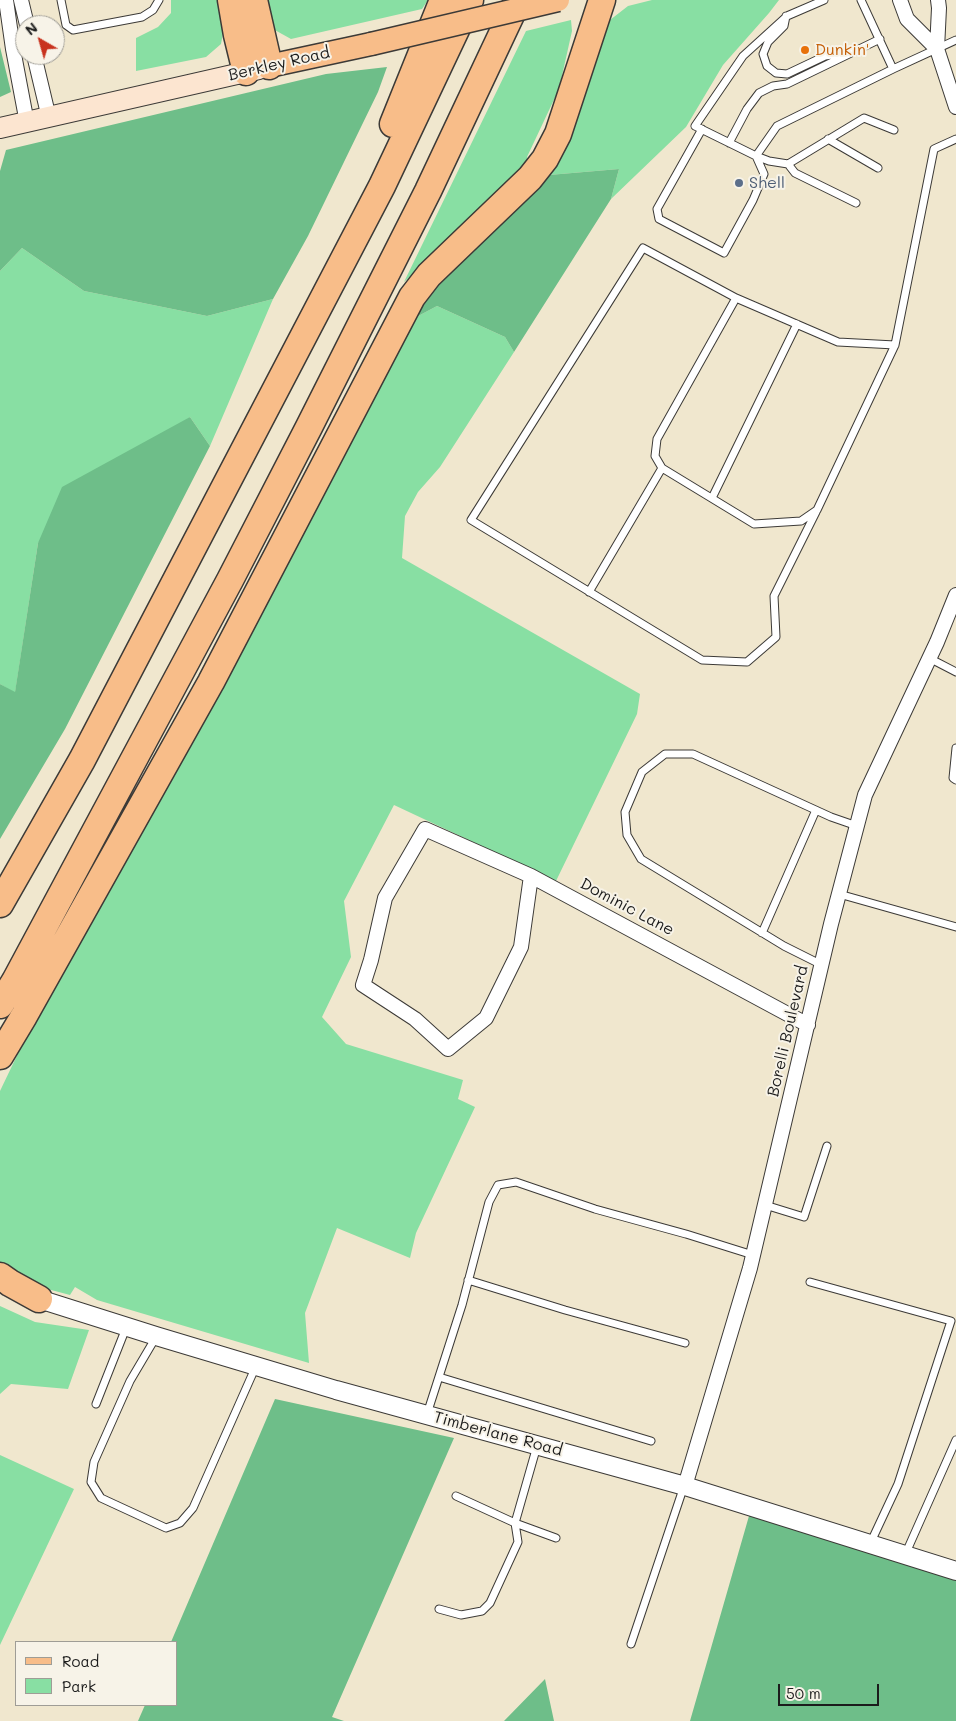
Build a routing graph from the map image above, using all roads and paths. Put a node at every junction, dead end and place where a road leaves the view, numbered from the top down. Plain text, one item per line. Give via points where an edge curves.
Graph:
1 (6, 0) edge
2 (21, 0) edge
3 (61, 0) edge
4 (160, 0) edge
5 (231, 0) edge
6 (254, 0) edge
7 (443, 0) edge
8 (470, 0) edge
9 (518, 0) edge
10 (558, 0) edge
11 (602, 0) edge
12 (824, 0) edge
13 (861, 0) edge
14 (900, 0) edge
15 (938, 0) edge
16 (25, 15) edge
17 (787, 16) junction
18 (880, 39) junction
19 (956, 40) edge
20 (937, 49) junction
21 (852, 53) junction
22 (36, 65) edge
23 (257, 69) junction
24 (893, 69) junction
25 (956, 107) edge
26 (49, 118) junction
27 (27, 123) junction
28 (698, 127) junction
29 (0, 128) edge
30 (894, 130) dead end
31 (828, 139) junction
32 (956, 139) edge
33 (729, 142) junction
34 (756, 156) junction
35 (788, 164) junction
36 (878, 168) dead end
37 (856, 204) dead end
38 (736, 298) junction
39 (797, 324) junction
40 (895, 345) junction
41 (662, 468) junction
42 (712, 498) junction
43 (817, 510) junction
44 (590, 592) junction
45 (956, 595) edge
46 (929, 658) junction
47 (956, 672) edge
48 (956, 748) edge
49 (82, 760) junction
50 (956, 780) edge
51 (816, 810) junction
52 (857, 826) junction
53 (532, 876) junction
54 (839, 894) junction
55 (0, 904) edge
56 (956, 927) edge
57 (762, 933) junction
58 (822, 964) junction
59 (0, 1005) edge
60 (24, 1016) junction
61 (808, 1024) junction
62 (0, 1056) edge
63 (0, 1078) edge
64 (827, 1146) dead end
65 (766, 1205) junction
66 (753, 1255) junction
67 (0, 1276) edge
68 (468, 1280) junction
69 (810, 1282) dead end
70 (0, 1293) edge
71 (39, 1299) junction
72 (127, 1327) junction
73 (156, 1336) junction
74 (685, 1343) dead end
75 (256, 1366) junction
76 (439, 1377) junction
77 (96, 1404) dead end
78 (427, 1415) junction
79 (956, 1440) edge
80 (651, 1441) dead end
81 (537, 1445) junction
82 (684, 1486) junction
83 (456, 1496) dead end
84 (515, 1523) junction
85 (556, 1538) dead end
86 (870, 1545) junction
87 (904, 1556) junction
88 (956, 1571) edge
89 (439, 1608) dead end
90 (631, 1644) dead end

1 - 27 street
2 - 16 street
3 - 4 lane via 66,25 73,30 142,17
5 - 23 highway via 237,35
6 - 23 highway
7 - 49 highway via 378,160 346,226 85,723
8 - 49 highway via 382,186
9 - 59 highway via 428,191 309,427
10 - 23 main road, Berkley Road, bridge
11 - 60 highway via 558,134 545,159 530,178 429,275 412,298 211,682
12 - 17 lane
13 - 18 lane
14 - 20 street via 907,19
15 - 20 street
17 - 21 lane via 784,26 768,42 763,54 767,66 776,73 787,74 825,56
17 - 28 lane via 743,56
18 - 21 lane
18 - 24 lane
19 - 20 lane
20 - 24 lane
20 - 25 street
21 - 33 lane via 787,84 772,86 759,93
22 - 26 street
23 - 26 main road, Berkley Road
24 - 34 lane via 778,126
26 - 27 main road, Berkley Road
27 - 29 main road, Berkley Road
28 - 33 lane
28 - 34 lane via 657,209 659,219 724,253 764,174
30 - 31 lane via 864,118
31 - 35 lane
31 - 36 lane
32 - 40 lane via 934,148
33 - 34 lane
34 - 35 lane
35 - 37 lane via 795,173
38 - 39 lane
38 - 41 lane via 657,440 655,456
38 - 44 lane via 643,248 471,520
39 - 40 lane via 838,342
39 - 42 lane
40 - 43 lane
41 - 42 lane
41 - 44 lane
42 - 43 lane via 754,524 801,522
43 - 44 lane via 774,596 776,638 747,662 702,660
45 - 46 street, Borelli Boulevard
46 - 47 lane
46 - 52 street, Borelli Boulevard via 865,795
48 - 50 lane via 953,778
49 - 55 highway
51 - 52 lane
51 - 57 lane
51 - 57 lane via 693,754 665,754 642,772 625,812 627,835 641,859
52 - 54 street, Borelli Boulevard
53 - 53 street, Dominic Lane via 521,948 486,1018 448,1049 415,1019 362,985 385,898 425,829
53 - 61 street, Dominic Lane
54 - 56 lane
54 - 58 street, Borelli Boulevard
57 - 58 lane
58 - 61 street, Borelli Boulevard
60 - 62 highway
60 - 63 highway
61 - 65 street, Borelli Boulevard
64 - 65 lane via 804,1217
65 - 66 street, Borelli Boulevard
66 - 68 lane via 516,1182 498,1185 489,1202
66 - 82 street, Borelli Boulevard
67 - 71 highway
68 - 74 lane
68 - 76 lane
69 - 86 lane via 951,1321 898,1484
70 - 71 highway via 16,1298
71 - 72 street, Timberlane Road
72 - 73 street, Timberlane Road
72 - 77 lane
73 - 75 street, Timberlane Road
73 - 75 lane via 130,1381 94,1462 91,1482 101,1498 166,1528 180,1523 193,1508
75 - 78 street, Timberlane Road
76 - 78 lane
76 - 80 lane
78 - 81 street, Timberlane Road
79 - 87 lane
81 - 82 street, Timberlane Road
81 - 84 lane
82 - 86 street, Timberlane Road
82 - 90 lane
83 - 84 lane
84 - 85 lane
84 - 89 lane via 518,1542 490,1603 482,1611 461,1615
86 - 87 street, Timberlane Road
87 - 88 street, Timberlane Road

